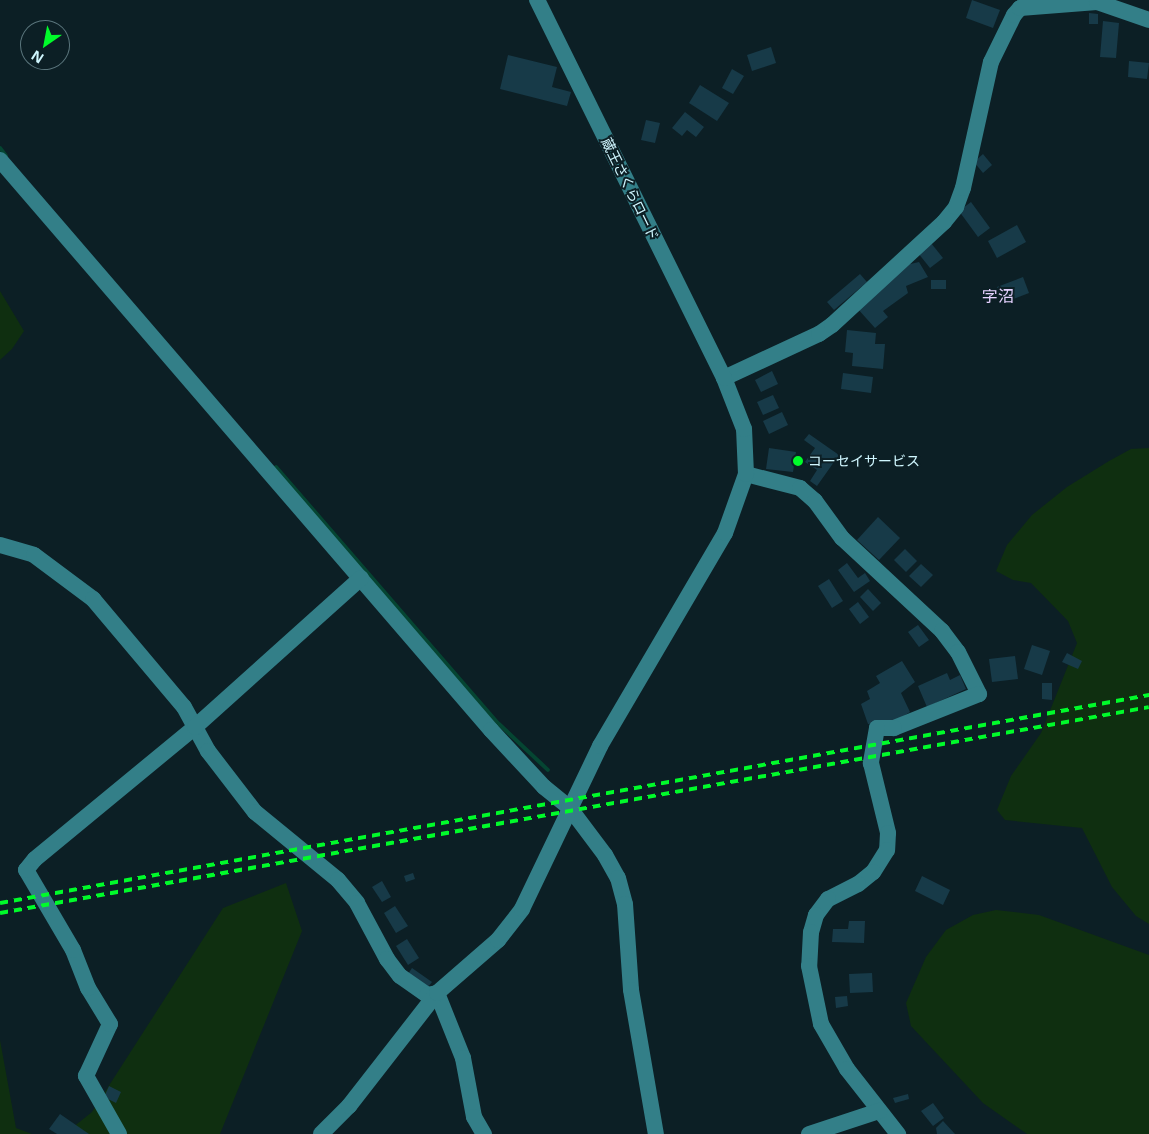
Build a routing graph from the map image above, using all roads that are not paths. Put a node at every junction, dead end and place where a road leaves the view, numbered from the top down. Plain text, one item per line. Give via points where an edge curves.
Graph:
1 (537, 0) edge
2 (1149, 20) edge
3 (0, 160) edge
4 (724, 378) junction
5 (746, 474) junction
6 (0, 545) edge
7 (360, 578) junction
8 (195, 727) junction
9 (568, 807) junction
10 (437, 993) junction
11 (878, 1111) junction
12 (118, 1134) edge
13 (321, 1134) edge
14 (484, 1134) edge
15 (656, 1134) edge
16 (809, 1134) edge
17 (898, 1134) edge

1 - 4 street, 蔵王さくらロード
2 - 4 street via 1097,2 1020,8 990,62 963,188 956,207 944,222 832,325
3 - 7 street
4 - 5 street, 蔵王さくらロード via 744,429
5 - 9 street via 725,533 600,746
5 - 11 street via 800,488 815,501 842,538 942,631 958,652 979,694 894,728 877,728 870,763 888,834 887,850 873,872 858,884 828,899 816,915 811,932 809,966 821,1024 847,1069
6 - 8 street via 34,555 93,599 184,707
7 - 8 street
7 - 9 street via 491,730 544,787
8 - 10 street via 208,751 255,812 338,880 357,903 387,959 400,976 427,995
8 - 12 street via 35,859 26,870 73,950 88,988 110,1024 86,1076
9 - 10 street via 522,910 498,940
9 - 15 street via 605,855 618,878 625,904 631,990
10 - 13 street via 349,1106
10 - 14 street via 463,1058 474,1117
11 - 16 street
11 - 17 street

